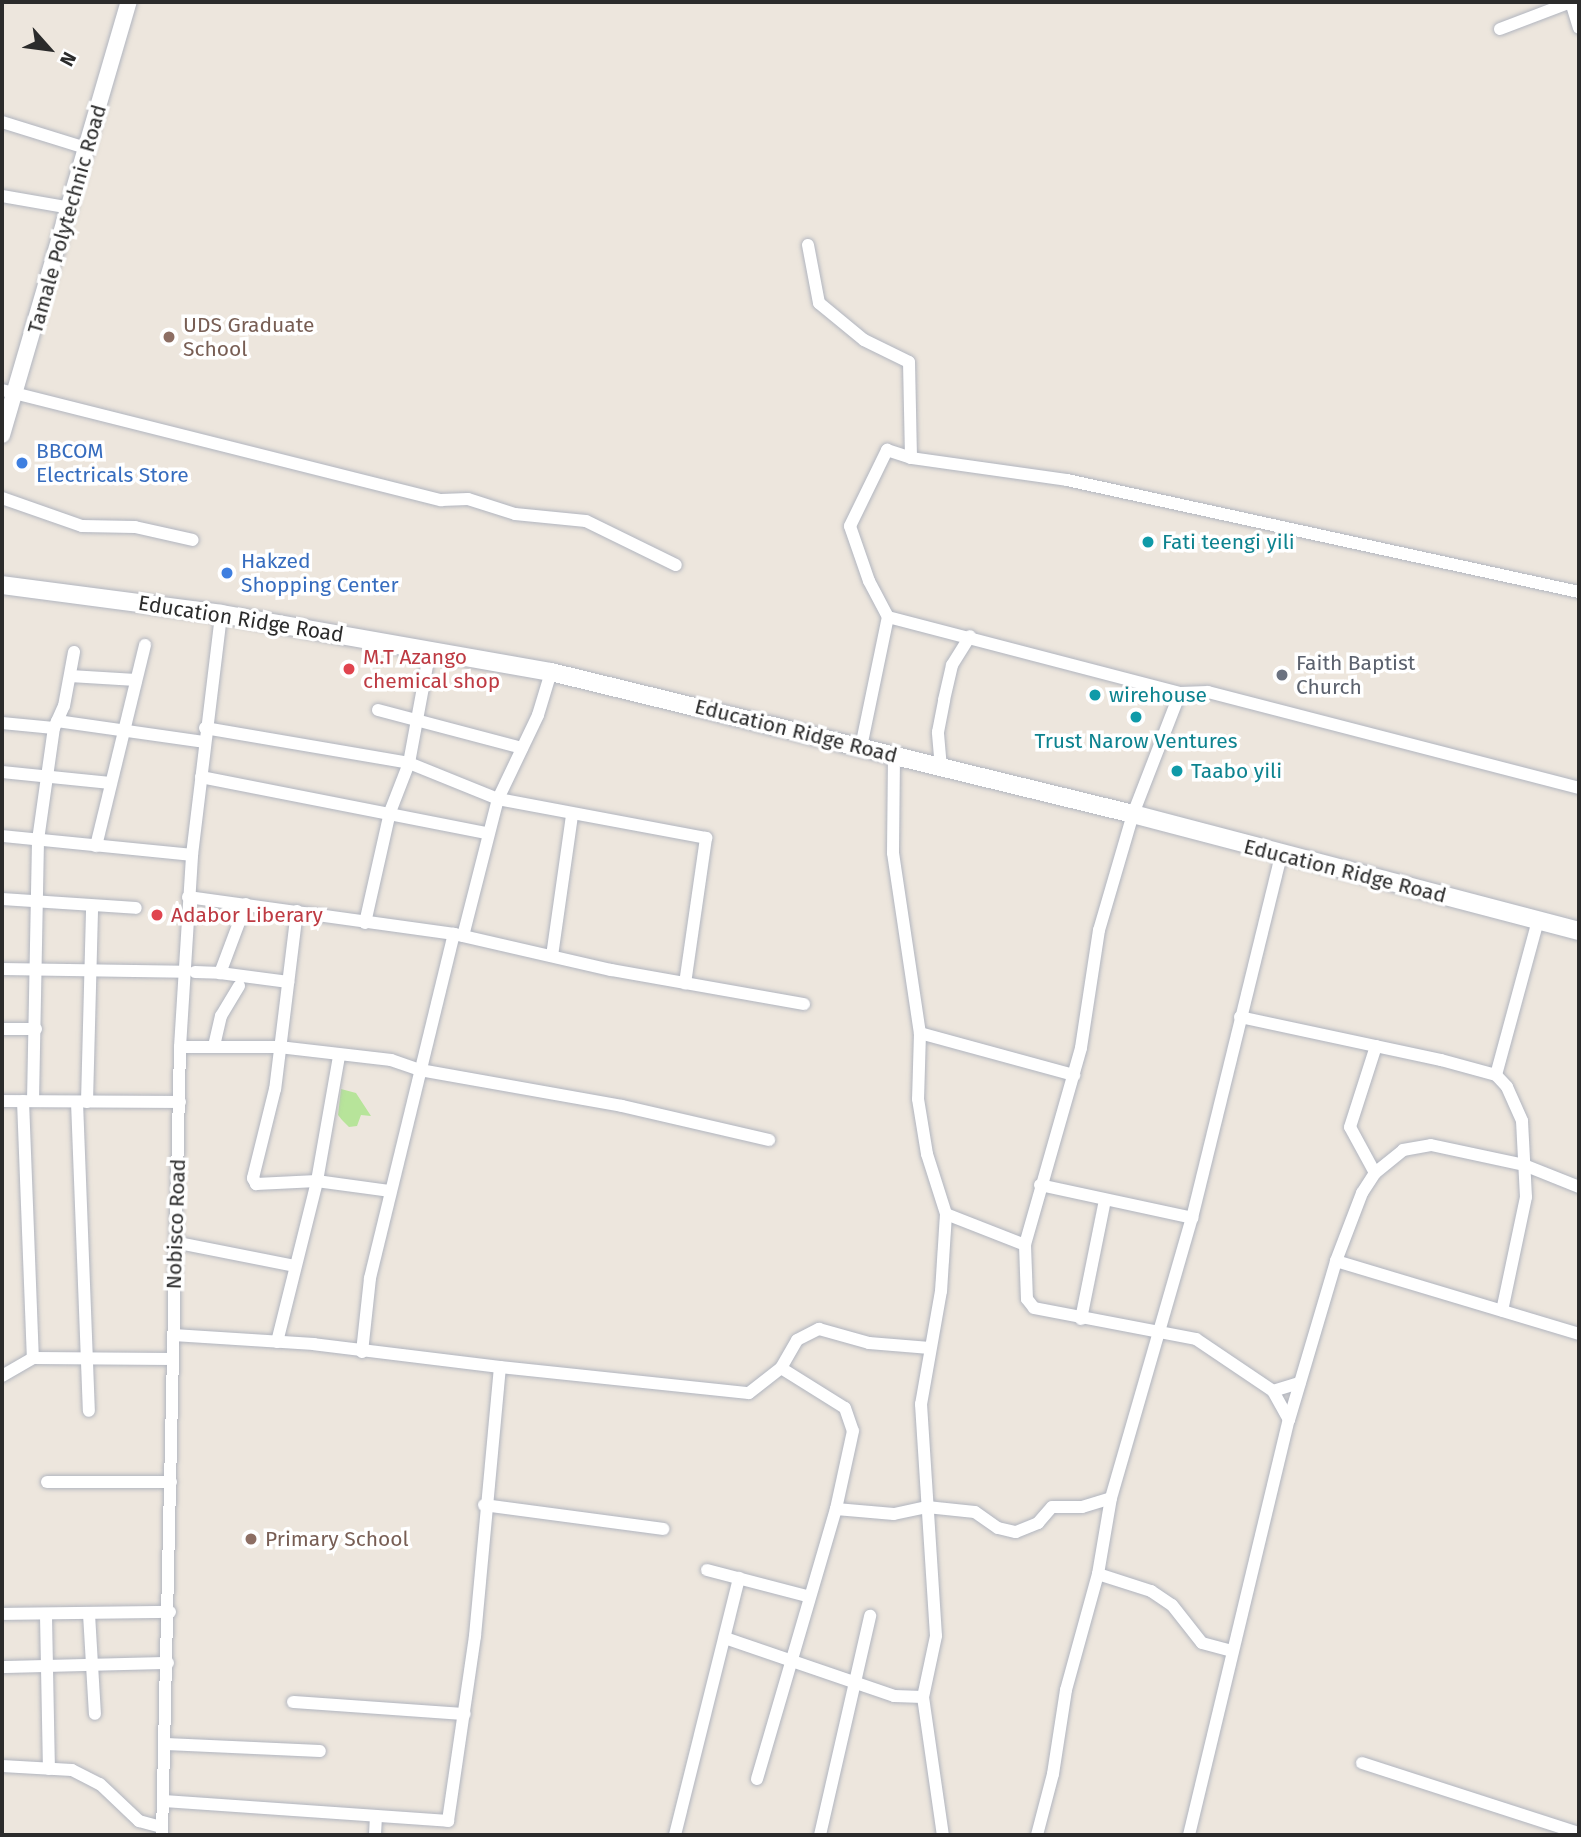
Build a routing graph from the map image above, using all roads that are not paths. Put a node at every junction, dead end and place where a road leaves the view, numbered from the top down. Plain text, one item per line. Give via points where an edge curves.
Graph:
1 (129, 2) edge
2 (1571, 2) edge
3 (1579, 28) edge
4 (1500, 29) dead end
5 (2, 122) edge
6 (89, 149) junction
7 (2, 196) edge
8 (71, 208) junction
9 (808, 244) dead end
10 (9, 391) edge
11 (2, 435) edge
12 (911, 458) junction
13 (2, 498) edge
14 (193, 540) dead end
15 (676, 565) dead end
16 (2, 585) edge
17 (1579, 592) edge
18 (221, 614) junction
19 (888, 617) junction
20 (970, 636) junction
21 (145, 645) dead end
22 (430, 650) junction
23 (74, 652) dead end
24 (551, 673) junction
25 (70, 676) junction
26 (136, 680) junction
27 (1180, 693) junction
28 (378, 710) dead end
29 (418, 719) junction
30 (2, 723) edge
31 (55, 725) junction
32 (205, 728) junction
33 (123, 732) junction
34 (204, 743) junction
35 (861, 747) junction
36 (522, 748) junction
37 (894, 756) junction
38 (409, 763) junction
39 (941, 768) junction
40 (2, 772) edge
41 (201, 777) junction
42 (47, 778) junction
43 (110, 783) junction
44 (1579, 788) edge
45 (498, 799) junction
46 (390, 813) junction
47 (1133, 814) junction
48 (572, 815) junction
49 (487, 833) junction
50 (2, 836) edge
51 (38, 840) junction
52 (96, 846) junction
53 (192, 855) junction
54 (1281, 856) junction
55 (188, 897) junction
56 (2, 899) edge
57 (38, 901) junction
58 (246, 904) junction
59 (92, 906) junction
60 (136, 908) dead end
61 (297, 911) junction
62 (1538, 920) junction
63 (365, 923) junction
64 (1579, 931) edge
65 (458, 935) junction
66 (552, 956) junction
67 (2, 970) edge
68 (38, 970) junction
69 (91, 972) junction
70 (190, 972) junction
71 (220, 973) junction
72 (288, 982) junction
73 (685, 983) junction
74 (239, 986) dead end
75 (804, 1004) dead end
76 (1240, 1017) junction
77 (2, 1029) edge
78 (36, 1029) junction
79 (920, 1033) junction
80 (214, 1046) junction
81 (1376, 1046) junction
82 (180, 1047) junction
83 (279, 1047) junction
84 (339, 1056) junction
85 (420, 1070) junction
86 (1074, 1075) junction
87 (1496, 1075) junction
88 (2, 1101) edge
89 (28, 1101) junction
90 (82, 1102) junction
91 (180, 1102) junction
92 (769, 1140) dead end
93 (1524, 1165) junction
94 (1375, 1173) junction
95 (317, 1181) junction
96 (1040, 1185) junction
97 (1579, 1187) edge
98 (390, 1191) junction
99 (1104, 1200) junction
100 (946, 1214) junction
101 (1192, 1218) junction
102 (184, 1244) dead end
103 (1025, 1245) junction
104 (1336, 1261) junction
105 (295, 1266) junction
106 (1502, 1311) junction
107 (1081, 1319) junction
108 (1157, 1328) junction
109 (1579, 1334) edge
110 (173, 1335) junction
111 (277, 1342) junction
112 (930, 1348) junction
113 (362, 1352) junction
114 (86, 1357) junction
115 (33, 1358) junction
116 (173, 1359) junction
117 (500, 1367) junction
118 (780, 1368) junction
119 (2, 1376) edge
120 (1300, 1383) junction
121 (1273, 1391) junction
122 (89, 1411) dead end
123 (1289, 1420) junction
124 (47, 1482) dead end
125 (171, 1482) junction
126 (1111, 1498) junction
127 (484, 1505) junction
128 (927, 1507) junction
129 (836, 1509) junction
130 (663, 1529) dead end
131 (707, 1570) dead end
132 (1098, 1574) junction
133 (739, 1578) junction
134 (807, 1596) junction
135 (170, 1612) junction
136 (2, 1614) edge
137 (89, 1614) junction
138 (46, 1616) junction
139 (870, 1616) dead end
140 (725, 1638) junction
141 (1231, 1651) junction
142 (788, 1661) junction
143 (168, 1663) junction
144 (92, 1665) junction
145 (45, 1666) junction
146 (2, 1667) edge
147 (854, 1683) junction
148 (923, 1696) junction
149 (293, 1702) dead end
150 (95, 1714) dead end
151 (465, 1714) junction
152 (166, 1744) junction
153 (320, 1751) dead end
154 (1362, 1763) dead end
155 (2, 1766) edge
156 (49, 1769) junction
157 (757, 1779) dead end
158 (164, 1801) junction
159 (376, 1816) junction
160 (162, 1831) edge
161 (1579, 1833) edge
162 (375, 1835) edge
163 (675, 1835) edge
164 (820, 1835) edge
165 (943, 1835) edge
166 (1037, 1835) edge
167 (1189, 1835) edge

1 - 6 street, Tamale Polytechnic Road
2 - 3 street
2 - 4 street
5 - 6 street
6 - 8 street, Tamale Polytechnic Road
7 - 8 street
8 - 10 street, Tamale Polytechnic Road
9 - 12 street via 819,303 864,340 909,362
10 - 11 street, Tamale Polytechnic Road
10 - 15 street via 441,500 468,499 515,514 586,521
12 - 17 street via 1067,480
12 - 19 street via 887,450 850,526 869,581
13 - 14 street via 82,526 135,527
16 - 18 main road, Education Ridge Road
18 - 22 main road, Education Ridge Road
18 - 32 street, Nobisco Road
19 - 20 street
19 - 35 street
20 - 27 street
20 - 39 street via 953,665 944,700 938,732
21 - 26 street
22 - 24 main road, Education Ridge Road
22 - 29 street
23 - 25 street
24 - 35 main road, Education Ridge Road
24 - 36 street
25 - 26 street
25 - 31 street
26 - 33 street
27 - 44 street via 1208,692
27 - 47 street
28 - 29 street
29 - 36 street
29 - 38 street
30 - 31 street
31 - 33 street
31 - 42 street
32 - 34 street, Nobisco Road
32 - 38 street
33 - 34 street
33 - 43 street
34 - 41 street, Nobisco Road
35 - 37 main road, Education Ridge Road
36 - 45 street
37 - 39 main road, Education Ridge Road
37 - 79 street via 893,853
38 - 45 street
38 - 46 street
39 - 47 main road, Education Ridge Road
40 - 42 street
41 - 46 street
41 - 53 street, Nobisco Road
42 - 43 street
42 - 51 street
43 - 52 street
45 - 48 street
45 - 49 street
46 - 49 street
46 - 63 street
47 - 54 main road, Education Ridge Road
47 - 86 street via 1099,930
48 - 66 street
48 - 73 street via 706,838
49 - 65 street
50 - 51 street
51 - 52 street
51 - 57 street
52 - 53 street
53 - 55 street, Nobisco Road
54 - 62 main road, Education Ridge Road
54 - 76 street
55 - 58 street
55 - 70 street, Nobisco Road
56 - 57 street
57 - 59 street
57 - 68 street
58 - 61 street
58 - 71 street
59 - 60 street
59 - 69 street
61 - 63 street
61 - 72 street
62 - 64 main road, Education Ridge Road
62 - 87 street
63 - 65 street
65 - 66 street
65 - 85 street
66 - 73 street
67 - 68 street
68 - 69 street
68 - 78 street
69 - 70 street
69 - 90 street
70 - 71 street
70 - 82 street, Nobisco Road
71 - 72 street
72 - 83 street
73 - 75 street
74 - 80 street via 221,1016
76 - 81 street
76 - 101 street
77 - 78 street
78 - 89 street
79 - 86 street
79 - 100 street via 918,1099 927,1154
80 - 82 street
80 - 83 street
81 - 87 street
81 - 94 street via 1350,1127
82 - 91 street, Nobisco Road
83 - 84 street
83 - 95 street via 275,1089 253,1178 256,1184
84 - 85 street via 391,1060
84 - 95 street
85 - 92 street via 622,1106
85 - 98 street
86 - 96 street
87 - 93 street via 1519,1111
88 - 89 street
89 - 90 street
89 - 115 street
90 - 91 street
90 - 114 street
91 - 110 street, Nobisco Road
93 - 94 street via 1431,1145 1403,1150
93 - 97 street
93 - 106 street via 1526,1197
94 - 104 street via 1362,1193
95 - 98 street
95 - 105 street
96 - 99 street
96 - 103 street
98 - 113 street via 370,1278
99 - 101 street
99 - 107 street
100 - 103 street
100 - 112 street via 942,1291
101 - 108 street
102 - 105 street
103 - 107 street via 1027,1299 1034,1308
104 - 106 street
104 - 120 street
105 - 111 street
106 - 109 street
107 - 108 street
108 - 121 street via 1196,1339
108 - 126 street
110 - 111 street
110 - 116 street, Nobisco Road
111 - 113 street
112 - 118 street via 869,1343 819,1329 797,1340
112 - 128 street via 921,1404
113 - 117 street
114 - 115 street
114 - 116 street
114 - 122 street
115 - 119 street
116 - 125 street, Nobisco Road
117 - 118 street via 749,1393
117 - 127 street
118 - 129 street via 845,1408 853,1431
120 - 121 street
120 - 123 street
121 - 123 street
123 - 141 street
124 - 125 street
125 - 135 street, Nobisco Road
126 - 128 street via 1082,1507 1052,1507 1038,1523 1016,1532 998,1528 975,1512
126 - 132 street
127 - 130 street
127 - 151 street
128 - 129 street via 894,1514
128 - 148 street via 936,1636
129 - 134 street
131 - 133 street
132 - 141 street via 1151,1591 1172,1605 1202,1643
132 - 166 street via 1066,1690 1053,1774
133 - 134 street
133 - 140 street
134 - 142 street
135 - 137 street
135 - 143 street, Nobisco Road
136 - 138 street
137 - 138 street
137 - 144 street
138 - 145 street
139 - 147 street
140 - 142 street
140 - 163 street
141 - 167 street
142 - 147 street
142 - 157 street
143 - 144 street
143 - 152 street, Nobisco Road
144 - 145 street
144 - 150 street
145 - 146 street
145 - 156 street
147 - 148 street via 894,1696
147 - 164 street
148 - 165 street
149 - 151 street
151 - 159 street via 448,1821
152 - 153 street
152 - 158 street, Nobisco Road
154 - 161 street
155 - 156 street
156 - 160 street via 72,1770 100,1784 139,1821
158 - 159 street
158 - 160 street, Nobisco Road
159 - 162 street

